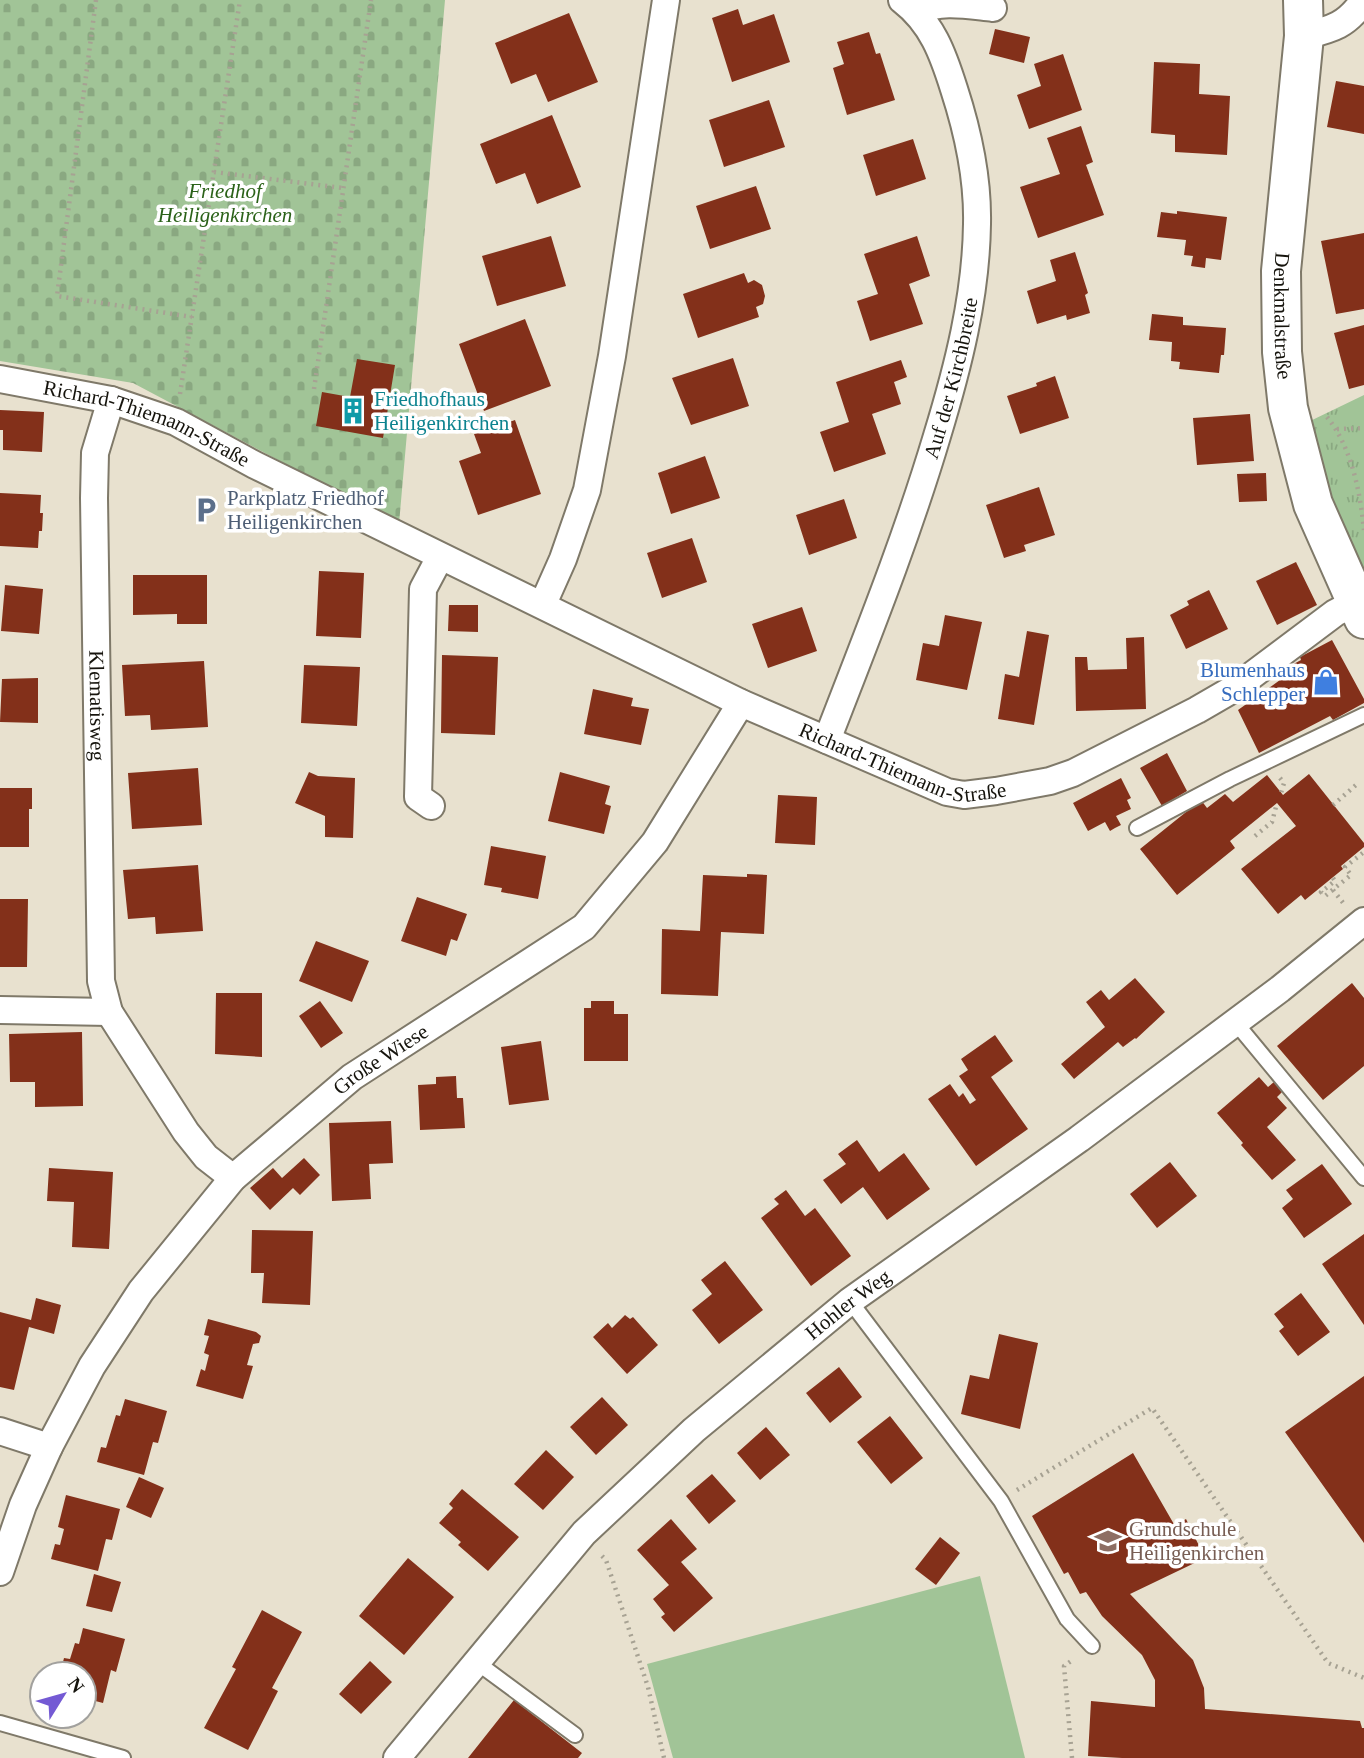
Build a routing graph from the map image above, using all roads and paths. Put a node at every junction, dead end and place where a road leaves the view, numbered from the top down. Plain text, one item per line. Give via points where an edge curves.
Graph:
1 (96, 0) edge
2 (240, 0) edge
3 (371, 0) edge
4 (666, 0) edge
5 (1364, 0) edge
6 (909, 6) edge
7 (993, 8) dead end
8 (1304, 18) edge
9 (214, 172) junction
10 (343, 188) junction
11 (192, 317) junction
12 (0, 379) edge
13 (314, 388) dead end
14 (111, 400) junction
15 (176, 422) junction
16 (1364, 428) edge
17 (1364, 534) edge
18 (440, 556) junction
19 (543, 604) junction
20 (1360, 610) edge
21 (741, 703) junction
22 (1364, 715) edge
23 (827, 740) junction
24 (1356, 785) dead end
25 (1277, 803) dead end
26 (1333, 805) dead end
27 (431, 806) dead end
28 (1137, 828) dead end
29 (1255, 836) dead end
30 (1364, 852) edge
31 (1333, 878) dead end
32 (1333, 890) junction
33 (1340, 899) dead end
34 (1364, 921) edge
35 (0, 1010) edge
36 (109, 1012) junction
37 (1235, 1023) junction
38 (233, 1178) junction
39 (1364, 1178) edge
40 (850, 1301) junction
41 (0, 1431) edge
42 (49, 1447) junction
43 (1001, 1501) junction
44 (584, 1533) junction
45 (0, 1572) edge
46 (1092, 1646) joint
47 (475, 1661) junction
48 (1364, 1680) edge
49 (0, 1723) edge
50 (575, 1735) dead end
51 (123, 1758) edge
52 (397, 1758) edge
53 (664, 1758) edge
54 (1072, 1758) edge

1 - 11 path via 57,296
2 - 9 path
3 - 10 path
4 - 19 street via 587,489
5 - 8 street via 1352,17 1332,29
6 - 7 street, Auf der Kirchbreite via 943,1
6 - 23 street, Auf der Kirchbreite via 936,39 947,65 972,162 977,223 971,300 946,407 912,518
8 - 20 main road, Denkmalstraße via 1281,271 1282,352 1288,408 1313,504
9 - 10 path
9 - 11 path
10 - 13 path
11 - 15 path
12 - 14 street, Richard-Thiemann-Straße
14 - 15 street, Richard-Thiemann-Straße
14 - 36 street, Klematisweg via 95,453 94,498 101,981
15 - 18 street, Richard-Thiemann-Straße
16 - 17 path via 1337,429 1360,490
18 - 19 street, Richard-Thiemann-Straße
18 - 27 street via 423,589 418,797
19 - 21 street, Richard-Thiemann-Straße
20 - 23 street, Richard-Thiemann-Straße via 1335,613 1226,693 1050,781 964,795 947,792
21 - 23 street, Richard-Thiemann-Straße
21 - 38 street, Große Wiese via 655,842 584,927 352,1077
22 - 28 lane
24 - 26 path
25 - 29 path via 1272,822
30 - 32 path via 1345,867 1351,875
31 - 32 path via 1321,892 1325,896
32 - 33 path
34 - 37 street, Hohler Weg
35 - 36 street
36 - 38 street, Klematisweg via 186,1132 206,1157
37 - 39 lane
37 - 40 street, Hohler Weg
38 - 42 street, Große Wiese via 141,1291 92,1366
40 - 43 lane
40 - 44 street, Hohler Weg via 694,1430
41 - 42 street
42 - 45 street, Große Wiese
43 - 46 lane via 1067,1619
43 - 48 path via 1152,1408 1328,1663
44 - 47 street, Hohler Weg
44 - 53 path via 606,1560 648,1687
46 - 54 path via 1064,1666
47 - 50 lane
47 - 52 street, Hohler Weg
49 - 51 lane

